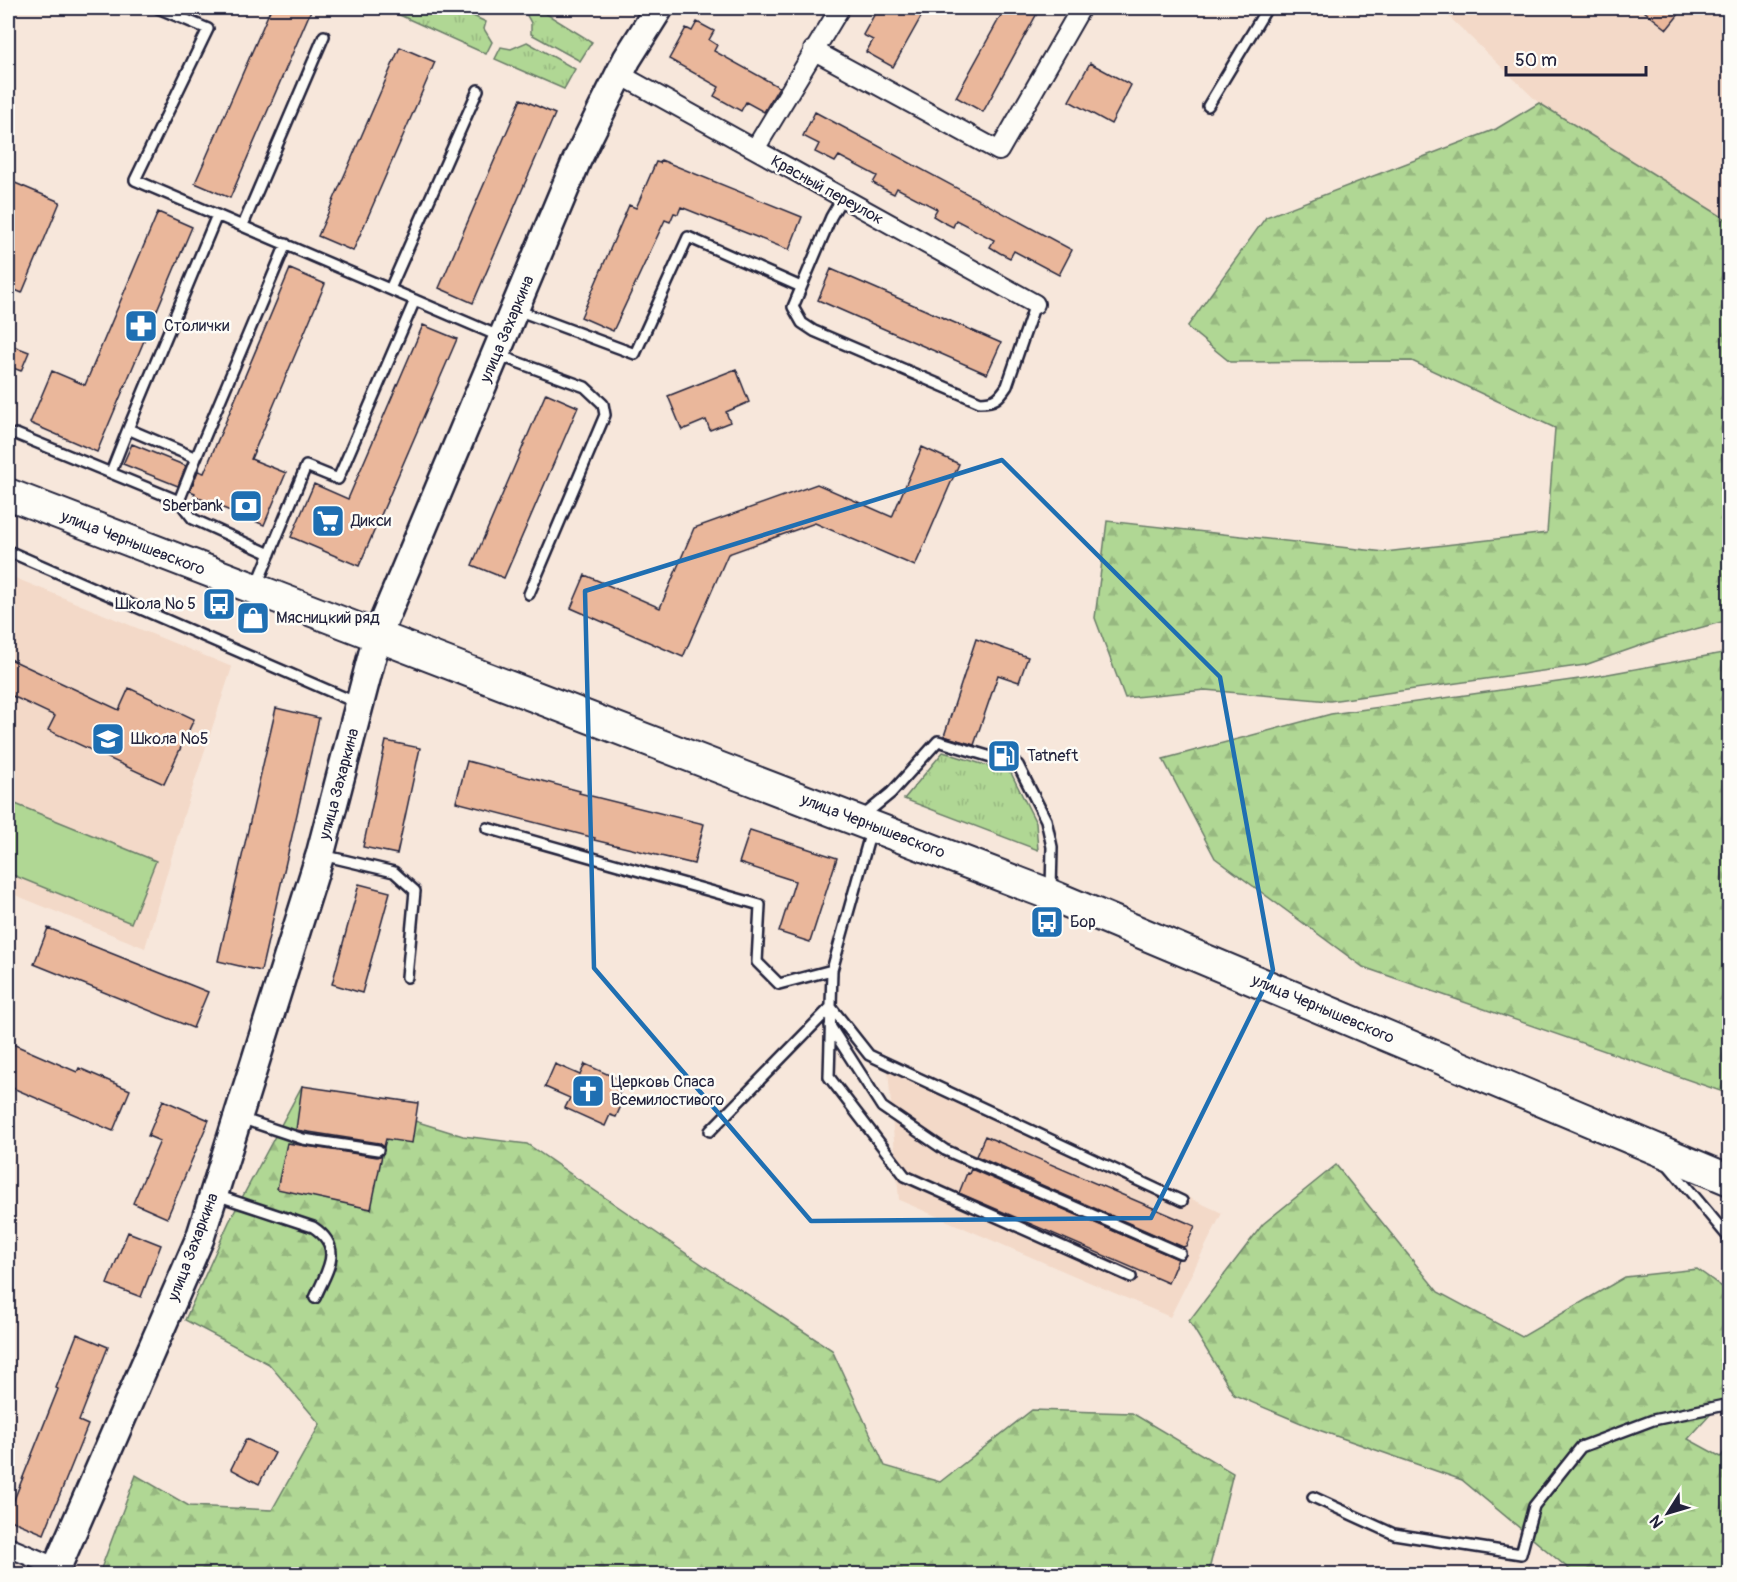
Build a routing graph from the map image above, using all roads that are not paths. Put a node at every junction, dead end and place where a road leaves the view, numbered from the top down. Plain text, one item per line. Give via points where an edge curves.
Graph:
1 (158, 8) edge
2 (659, 8) edge
3 (840, 8) edge
4 (1081, 8) edge
5 (1267, 8) edge
6 (324, 36) dead end
7 (813, 50) junction
8 (619, 74) junction
9 (478, 90) dead end
10 (1208, 106) dead end
11 (755, 150) junction
12 (842, 198) junction
13 (217, 215) junction
14 (243, 225) junction
15 (286, 244) junction
16 (801, 287) junction
17 (390, 289) junction
18 (415, 300) junction
19 (1035, 304) joint
20 (515, 309) junction
21 (499, 346) junction
22 (128, 429) junction
23 (16, 434) dead end
24 (196, 458) junction
25 (111, 472) junction
26 (8, 494) edge
27 (178, 501) junction
28 (8, 551) edge
29 (270, 554) junction
30 (255, 590) junction
31 (529, 594) dead end
32 (377, 637) junction
33 (360, 704) junction
34 (865, 823) junction
35 (487, 828) dead end
36 (320, 855) junction
37 (1051, 895) junction
38 (832, 970) junction
39 (407, 977) dead end
40 (831, 1007) junction
41 (830, 1026) junction
42 (238, 1117) junction
43 (710, 1131) dead end
44 (1654, 1148) junction
45 (378, 1150) dead end
46 (1730, 1180) edge
47 (214, 1194) junction
48 (1182, 1201) dead end
49 (1730, 1239) edge
50 (1180, 1253) dead end
51 (1131, 1277) dead end
52 (315, 1298) dead end
53 (1730, 1404) edge
54 (1313, 1497) dead end
55 (8, 1547) edge
56 (56, 1571) edge

1 - 13 lane via 208,29 135,180
2 - 8 street, улица Захаркина
3 - 7 street
4 - 7 street via 999,151
5 - 10 lane
6 - 14 lane
7 - 11 street
8 - 11 street, Красный переулок
8 - 20 street, улица Захаркина via 577,160
9 - 17 lane
11 - 12 street, Красный переулок
12 - 16 lane
12 - 19 street, Красный переулок
13 - 14 lane
13 - 22 lane
14 - 15 lane
15 - 17 lane
15 - 24 lane
16 - 19 lane via 793,307 802,323 814,331 981,402 1000,398 1007,386
16 - 20 lane via 688,237 635,354
17 - 18 lane
18 - 21 lane
18 - 29 lane via 338,479 306,466
20 - 21 street, улица Захаркина
21 - 31 lane via 585,387 603,404 605,415
21 - 32 street, улица Захаркина
22 - 24 lane
22 - 25 lane
23 - 25 lane
24 - 27 lane
25 - 27 lane
26 - 30 main road, улица Чернышевского
27 - 29 lane via 193,519
28 - 33 lane
29 - 30 lane
30 - 32 main road, улица Чернышевского
32 - 33 street, улица Захаркина
32 - 34 main road, улица Чернышевского
33 - 36 street, улица Захаркина
34 - 37 main road, улица Чернышевского
34 - 37 lane via 938,741 1018,765 1046,820 1052,847
34 - 38 lane
35 - 38 lane via 760,904 757,962 778,984
36 - 39 lane via 394,872 415,891
36 - 42 street, улица Захаркина
37 - 44 main road, улица Чернышевского
38 - 40 lane
40 - 41 lane
40 - 43 lane
40 - 48 lane via 869,1055
41 - 50 lane via 882,1107 945,1150
41 - 51 lane via 829,1077 905,1176
42 - 45 lane via 303,1139
42 - 47 street, улица Захаркина
44 - 46 main road, улица Чернышевского
44 - 49 lane
47 - 52 lane via 322,1232 332,1252
47 - 56 street, улица Захаркина via 200,1238
53 - 54 lane via 1653,1420 1581,1447 1534,1506 1521,1554 1394,1534
55 - 56 street

